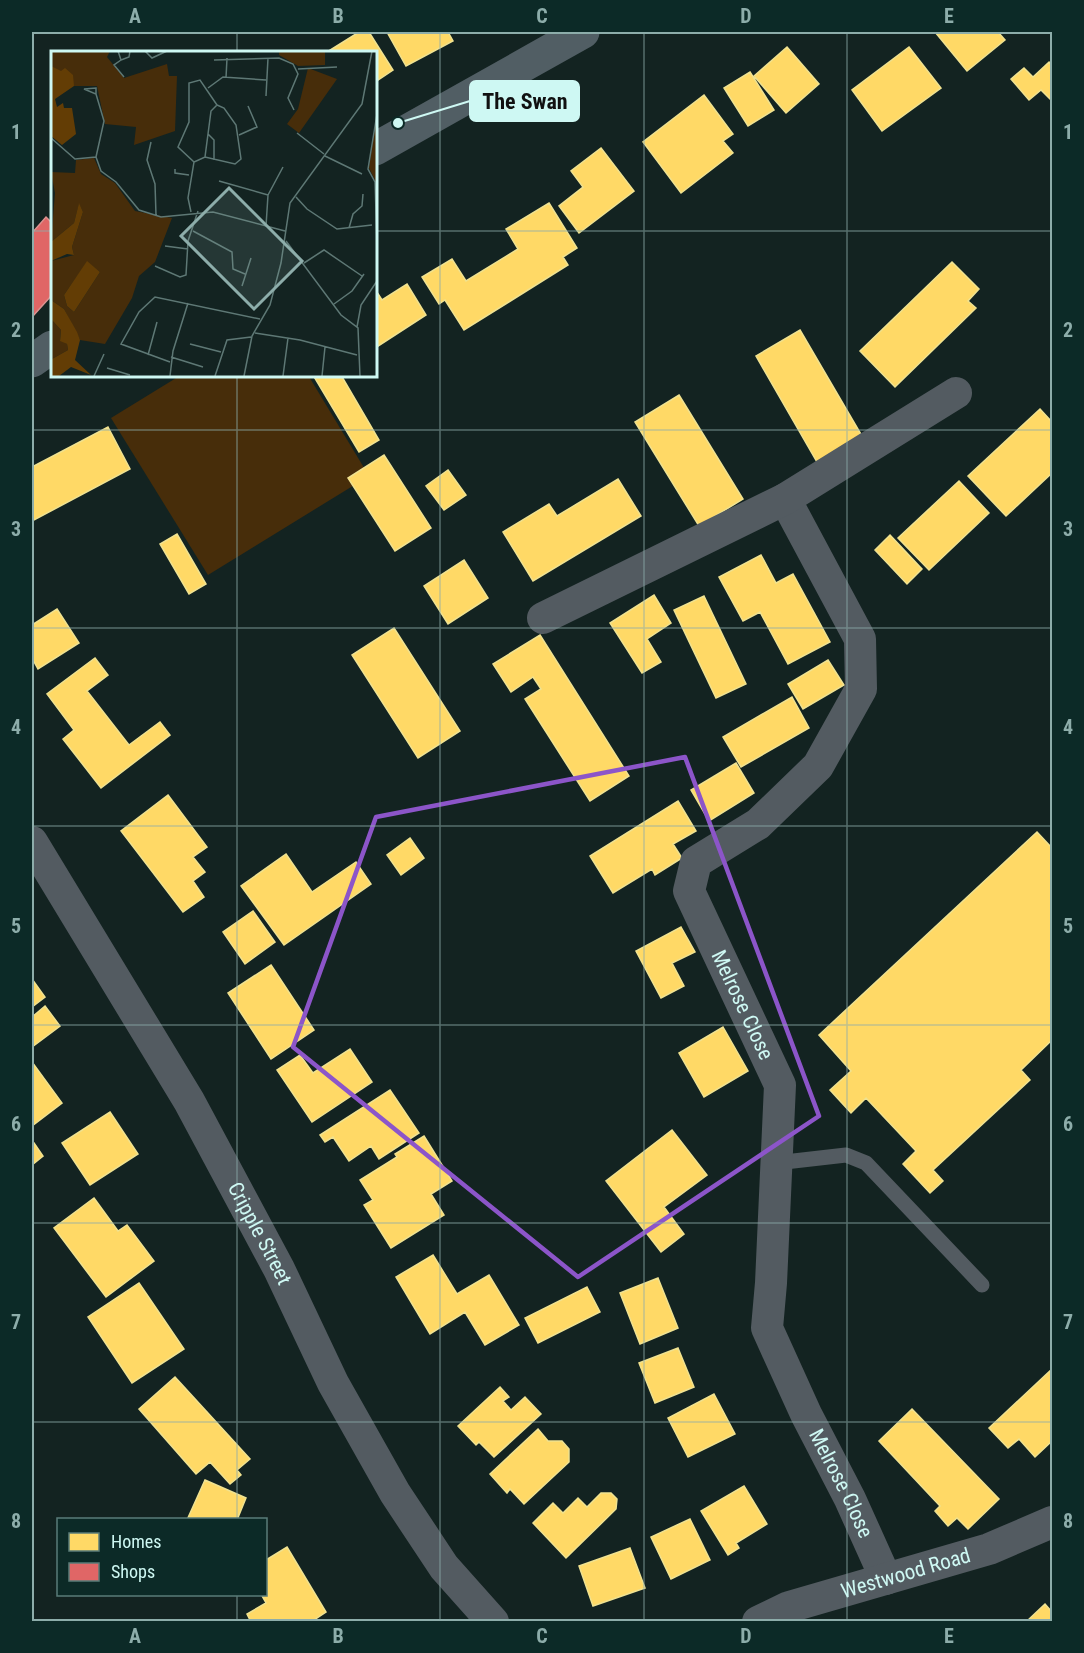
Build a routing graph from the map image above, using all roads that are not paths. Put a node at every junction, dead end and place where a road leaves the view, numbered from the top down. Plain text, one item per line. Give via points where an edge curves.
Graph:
1 (583, 32) edge
2 (376, 148) edge
3 (51, 348) edge
4 (32, 361) edge
5 (956, 393) dead end
6 (785, 499) junction
7 (543, 618) dead end
8 (32, 842) edge
9 (776, 1163) junction
10 (982, 1285) dead end
11 (1053, 1522) edge
12 (886, 1579) junction
13 (493, 1622) edge
14 (758, 1622) edge

1 - 2 highway
3 - 4 highway
5 - 6 street
6 - 7 street
6 - 9 street, Melrose Close via 860,639 861,689 818,766 758,825 696,862 689,891 780,1085
8 - 13 street, Cripple Street via 189,1101 279,1269 333,1383 395,1493 444,1567
9 - 10 lane via 846,1155 866,1163
9 - 12 street, Melrose Close via 767,1328
11 - 12 street, Westwood Road via 989,1549
12 - 14 street, Westwood Road via 789,1608

